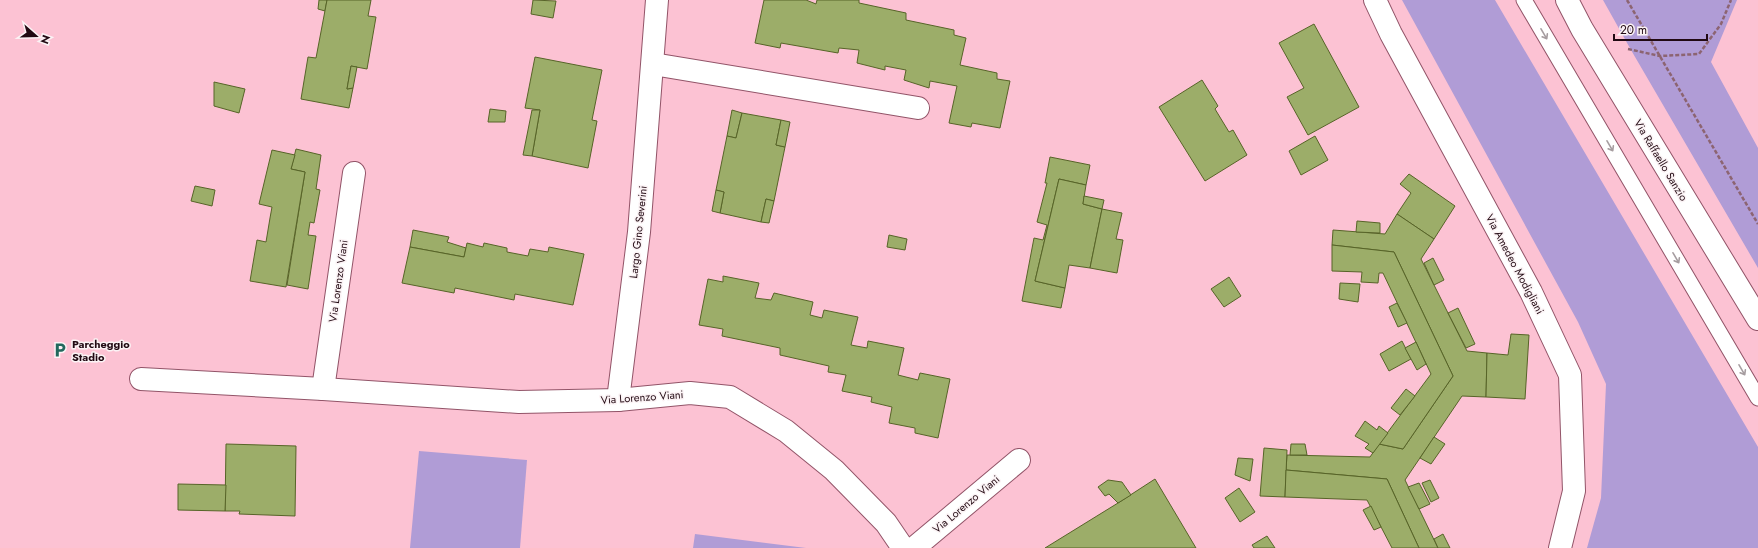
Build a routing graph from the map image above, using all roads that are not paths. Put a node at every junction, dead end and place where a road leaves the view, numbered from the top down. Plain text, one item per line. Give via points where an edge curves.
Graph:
1 (657, 0) edge
2 (1375, 0) edge
3 (1524, 0) edge
4 (1567, 0) edge
5 (653, 64) junction
6 (918, 108) dead end
7 (354, 173) dead end
8 (1758, 319) edge
9 (141, 379) dead end
10 (323, 389) junction
11 (1758, 398) edge
12 (618, 400) junction
13 (1019, 460) dead end
14 (903, 548) edge
15 (914, 548) edge
16 (1560, 548) edge

1 - 5 street, Largo Gino Severini
2 - 16 street, Via Amedeo Modigliani via 1531,292 1570,375 1574,491
3 -> 11 lane
4 - 8 street, Via Raffaello Sanzio via 1582,29
5 - 6 street
5 - 12 street, Largo Gino Severini via 639,232
7 - 10 street, Via Lorenzo Viani
9 - 10 street, Via Lorenzo Viani
10 - 12 street, Via Lorenzo Viani via 518,402
12 - 14 street, Via Lorenzo Viani via 690,393 730,397 786,431 834,470 886,523
13 - 15 street, Via Lorenzo Viani

